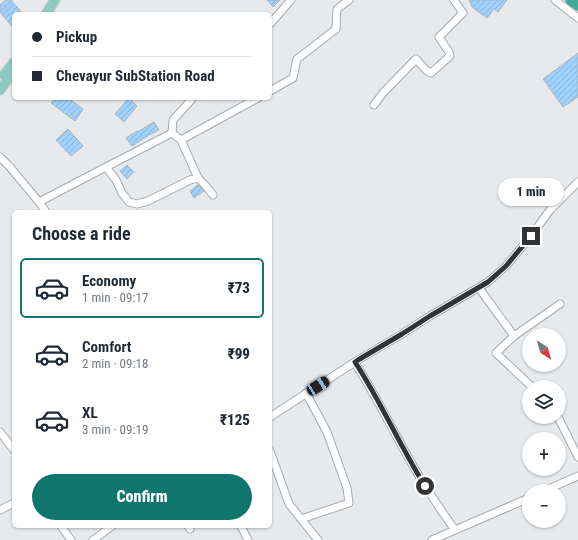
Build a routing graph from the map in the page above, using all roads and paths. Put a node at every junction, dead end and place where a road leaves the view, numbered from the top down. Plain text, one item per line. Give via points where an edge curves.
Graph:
1 (55, 0) edge
2 (61, 0) edge
3 (291, 0) edge
4 (454, 0) edge
5 (555, 0) edge
6 (571, 0) edge
7 (346, 1) edge
8 (578, 5) edge
9 (47, 12) edge
10 (53, 12) edge
11 (578, 18) edge
12 (272, 22) edge
13 (12, 65) edge
14 (12, 74) edge
15 (0, 81) edge
16 (0, 90) edge
17 (272, 90) edge
18 (191, 100) edge
19 (254, 100) edge
20 (374, 105) dead end
21 (172, 133) junction
22 (181, 140) junction
23 (0, 157) edge
24 (106, 167) junction
25 (198, 178) junction
26 (578, 182) edge
27 (213, 195) dead end
28 (39, 202) junction
29 (45, 210) edge
30 (479, 288) junction
31 (560, 304) dead end
32 (514, 336) junction
33 (355, 362) junction
34 (525, 380) edge
35 (306, 393) junction
36 (272, 416) edge
37 (562, 424) edge
38 (0, 432) edge
39 (12, 447) edge
40 (577, 455) edge
41 (272, 456) edge
42 (578, 476) edge
43 (560, 484) edge
44 (522, 501) edge
45 (12, 504) edge
46 (0, 510) edge
47 (301, 519) junction
48 (62, 528) edge
49 (109, 528) edge
50 (242, 528) edge
51 (455, 530) junction
52 (71, 540) edge
53 (93, 540) edge
54 (248, 540) edge
55 (318, 540) edge
56 (432, 540) edge

1 - 9 main road
2 - 10 main road
3 - 12 street
4 - 20 street via 463,13 439,37 450,56 431,73 416,59 382,93
5 - 11 street
6 - 8 highway
7 - 17 street via 337,9 336,29 297,59 293,78
13 - 15 main road
14 - 16 main road
18 - 21 street via 173,120
19 - 22 street
21 - 22 street
21 - 24 street
22 - 25 street
23 - 28 street
24 - 25 street via 129,202 137,204
24 - 28 street
25 - 27 street
26 - 30 street via 550,210 506,266
28 - 29 street
30 - 32 street
30 - 33 street
31 - 32 street
32 - 34 street via 496,353
33 - 35 street
33 - 51 street via 412,464
35 - 36 street
35 - 47 street via 327,432 350,502
37 - 40 street
38 - 39 street
41 - 47 street via 289,504
42 - 43 street
44 - 51 street
45 - 46 street
47 - 55 street
48 - 52 street
49 - 53 street
50 - 54 street
51 - 56 street

